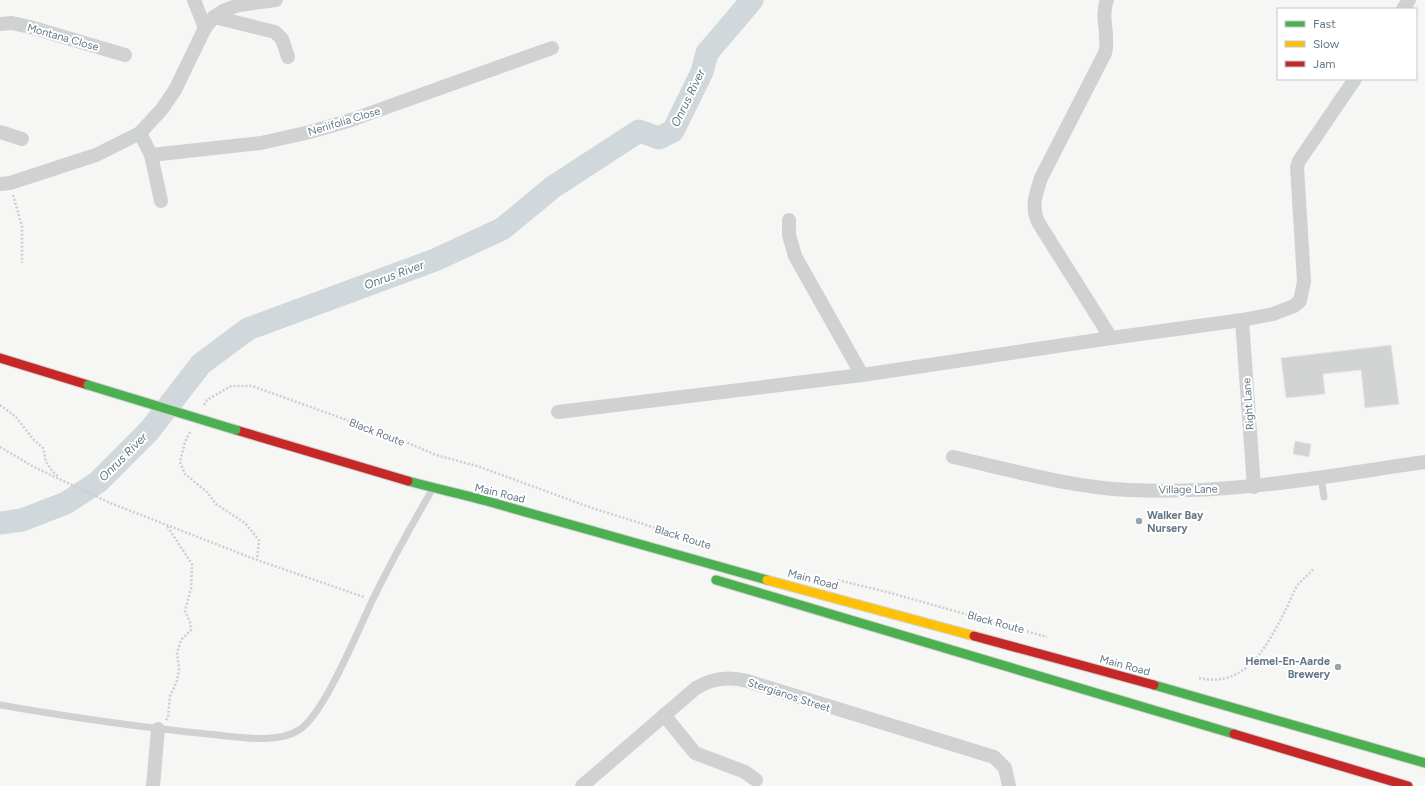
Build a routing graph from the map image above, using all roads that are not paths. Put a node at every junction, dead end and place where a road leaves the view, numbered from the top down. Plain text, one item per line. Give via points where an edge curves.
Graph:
1 (194, 0) edge
2 (276, 0) edge
3 (1107, 0) edge
4 (214, 17) junction
5 (0, 24) edge
6 (205, 28) junction
7 (552, 48) dead end
8 (125, 55) dead end
9 (288, 57) dead end
10 (1355, 80) edge
11 (0, 132) edge
12 (140, 133) junction
13 (22, 139) dead end
14 (151, 156) junction
15 (5, 184) edge
16 (161, 201) dead end
17 (789, 220) dead end
18 (1242, 320) junction
19 (1111, 338) junction
20 (0, 358) edge
21 (862, 375) junction
22 (558, 412) dead end
23 (953, 457) dead end
24 (1425, 462) edge
25 (1321, 478) junction
26 (1254, 487) junction
27 (434, 488) junction
28 (458, 495) junction
29 (1324, 497) dead end
30 (482, 510) dead end
31 (709, 578) dead end
32 (0, 705) edge
33 (664, 715) junction
34 (158, 729) junction
35 (1425, 763) edge
36 (756, 780) dead end
37 (589, 784) edge
38 (153, 786) edge
39 (1009, 786) edge
40 (1408, 786) edge

1 - 6 street
2 - 4 street via 239,5
3 - 19 street via 1103,14 1107,42 1105,53 1041,178 1034,209 1038,222
4 - 6 street
4 - 9 street via 275,32 282,39
5 - 8 street, Montana Close via 12,23
6 - 12 street via 175,90
7 - 14 street, Neriifolia Close via 351,120 310,132 261,143
10 - 18 street via 1297,167 1304,276 1300,301 1284,311
11 - 13 street
12 - 14 street
12 - 15 street via 96,155
14 - 16 street
17 - 21 street via 789,235 795,256
18 - 19 street
18 - 26 street, Right Lane
19 - 21 street
20 - 27 main road, bridge
21 - 22 street
23 - 26 street, Village Lane via 1091,486 1129,490 1215,490
24 - 25 street, Village Lane
25 - 26 street, Village Lane
25 - 29 lane
27 - 28 main road
27 - 34 lane via 402,541 338,674 312,719 300,730 267,738
28 - 30 main road, Main Road
28 - 35 main road, Main Road via 1211,700
31 - 40 main road
32 - 34 lane
33 - 36 street via 695,753 745,772
33 - 37 street, Stergianos Street
33 - 39 street, Stergianos Street via 702,684 718,679 737,679 994,757 1005,768
34 - 38 street

